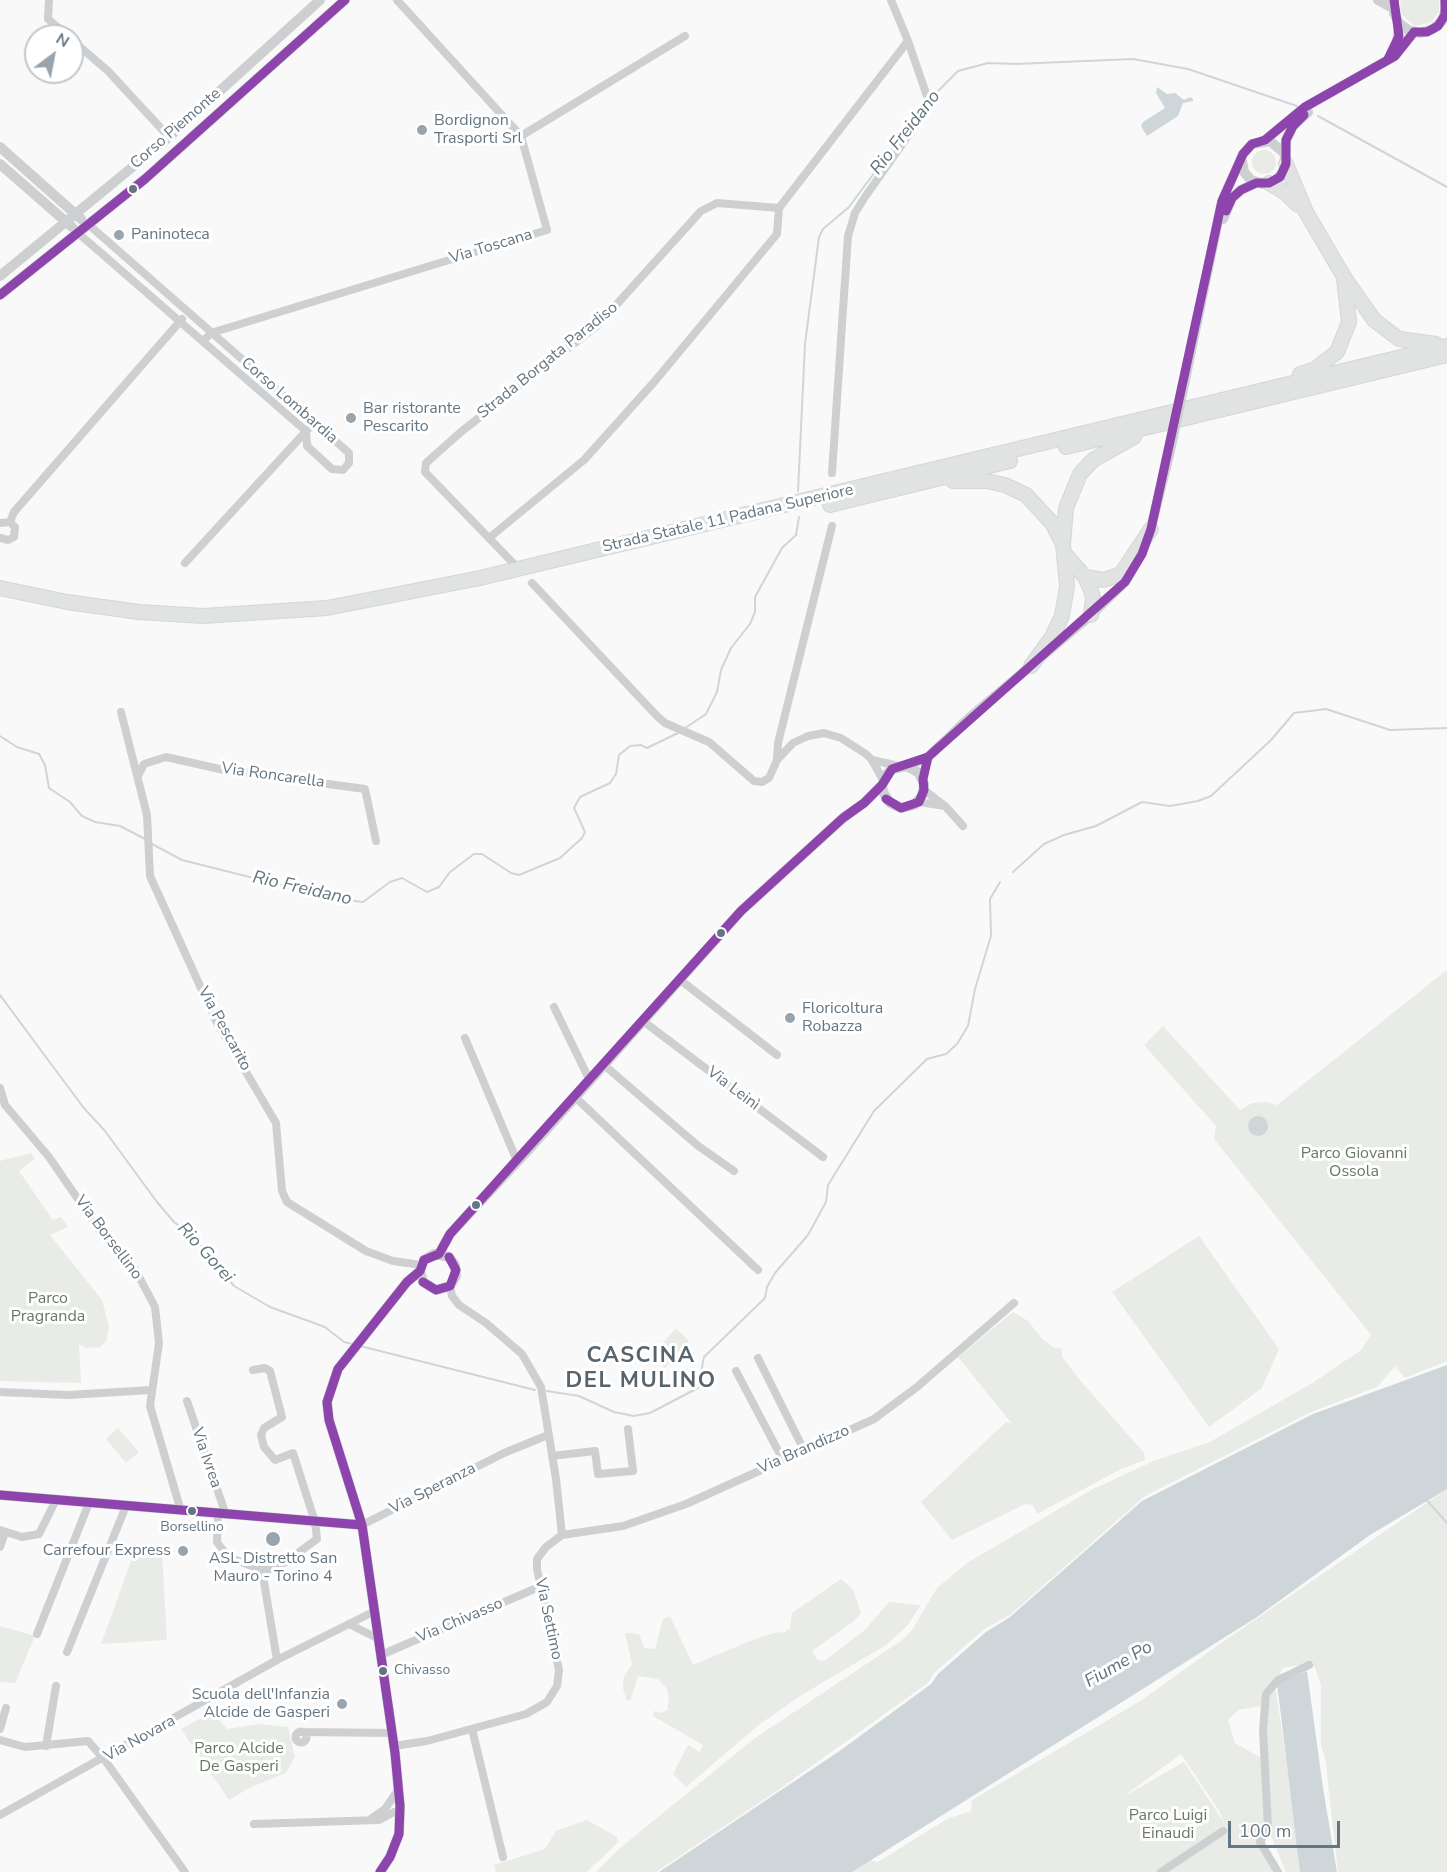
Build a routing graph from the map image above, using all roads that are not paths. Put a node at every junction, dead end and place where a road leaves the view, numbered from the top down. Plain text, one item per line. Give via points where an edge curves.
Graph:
1 (49, 0) edge
2 (320, 0) edge
3 (345, 0) edge
4 (397, 0) edge
5 (891, 0) edge
6 (1378, 0) edge
7 (1394, 4) edge
8 (1446, 6) edge
9 (1399, 22) junction
10 (54, 24) edge
11 (1414, 32) junction
12 (685, 36) dead end
13 (908, 41) junction
14 (84, 50) edge
15 (1387, 59) junction
16 (222, 89) junction
17 (233, 100) junction
18 (1319, 101) junction
19 (184, 123) junction
20 (195, 134) junction
21 (521, 136) junction
22 (169, 137) junction
23 (1265, 140) junction
24 (0, 147) edge
25 (1285, 159) junction
26 (1242, 161) junction
27 (0, 164) edge
28 (1263, 183) junction
29 (780, 208) junction
30 (1306, 212) junction
31 (76, 215) junction
32 (67, 223) junction
33 (89, 225) junction
34 (1217, 230) junction
35 (78, 233) junction
36 (0, 276) edge
37 (1344, 277) junction
38 (0, 295) edge
39 (188, 312) junction
40 (180, 322) junction
41 (211, 333) junction
42 (203, 341) junction
43 (1447, 344) edge
44 (1447, 355) edge
45 (1243, 395) junction
46 (314, 423) junction
47 (1159, 426) junction
48 (306, 431) junction
49 (832, 473) dead end
50 (918, 484) junction
51 (10, 522) junction
52 (0, 523) edge
53 (832, 526) dead end
54 (1151, 529) junction
55 (0, 538) edge
56 (489, 538) junction
57 (1064, 549) junction
58 (185, 563) dead end
59 (514, 564) dead end
60 (1085, 577) junction
61 (532, 583) dead end
62 (0, 588) edge
63 (0, 597) edge
64 (1091, 615) junction
65 (1031, 666) junction
66 (121, 712) dead end
67 (779, 738) junction
68 (791, 746) junction
69 (928, 758) junction
70 (872, 759) junction
71 (777, 760) junction
72 (903, 766) junction
73 (138, 776) junction
74 (883, 783) junction
75 (923, 784) junction
76 (886, 799) junction
77 (919, 802) junction
78 (864, 803) junction
79 (946, 807) junction
80 (963, 826) dead end
81 (376, 841) dead end
82 (679, 979) junction
83 (554, 1007) dead end
84 (643, 1020) junction
85 (465, 1038) dead end
86 (777, 1055) dead end
87 (604, 1065) junction
88 (590, 1081) junction
89 (0, 1088) edge
90 (576, 1097) junction
91 (824, 1157) dead end
92 (517, 1161) junction
93 (734, 1171) dead end
94 (439, 1256) junction
95 (393, 1261) junction
96 (758, 1270) dead end
97 (421, 1273) junction
98 (446, 1288) junction
99 (1014, 1303) dead end
100 (758, 1358) dead end
101 (253, 1370) dead end
102 (736, 1371) dead end
103 (151, 1390) junction
104 (0, 1392) edge
105 (187, 1401) dead end
106 (628, 1429) dead end
107 (548, 1435) junction
108 (804, 1450) junction
109 (552, 1456) junction
110 (783, 1460) junction
111 (0, 1495) edge
112 (56, 1500) junction
113 (89, 1503) junction
114 (126, 1506) junction
115 (181, 1511) junction
116 (222, 1514) junction
117 (315, 1522) junction
118 (362, 1526) junction
119 (2, 1531) edge
120 (562, 1535) junction
121 (0, 1547) edge
122 (262, 1570) junction
123 (539, 1587) junction
124 (375, 1611) junction
125 (349, 1624) junction
126 (37, 1634) dead end
127 (379, 1639) junction
128 (67, 1652) dead end
129 (381, 1655) junction
130 (277, 1660) junction
131 (1309, 1665) dead end
132 (56, 1686) dead end
133 (6, 1708) dead end
134 (0, 1729) edge
135 (472, 1729) junction
136 (302, 1732) dead end
137 (392, 1733) junction
138 (0, 1740) edge
139 (46, 1746) junction
140 (394, 1746) junction
141 (104, 1758) junction
142 (398, 1790) junction
143 (400, 1812) junction
144 (0, 1815) edge
145 (371, 1818) junction
146 (254, 1824) dead end
147 (1223, 1832) dead end
148 (503, 1857) dead end
149 (182, 1871) edge
150 (380, 1872) edge
151 (1161, 1872) edge
152 (1278, 1872) edge

1 - 10 street via 48,19
2 - 16 street, Corso Piemonte
3 - 17 street, Corso Piemonte
4 - 21 street, Via Toscana
5 - 13 street
6 - 7 street
7 - 9 street
8 - 11 street via 1438,26 1427,32
9 - 11 street
9 - 15 street via 1397,44
11 - 15 street via 1399,52
12 - 21 street
13 - 29 street
13 - 49 street via 930,105 865,197 848,236
14 - 22 street
15 - 18 street
16 - 17 street
16 - 19 street, Corso Piemonte
17 - 20 street, Corso Piemonte
18 - 23 street via 1286,121
18 - 25 street via 1293,126
19 - 20 street
19 - 22 street, Corso Piemonte
20 - 33 street, Corso Piemonte
21 - 41 street, Via Toscana via 547,230
22 - 31 street, Corso Piemonte
23 - 25 street via 1274,143
23 - 26 street via 1247,148
24 - 31 street, Corso Lombardia
25 - 28 street via 1280,177
25 - 30 highway
26 - 28 street via 1247,176
26 - 34 street via 1222,201
27 - 32 street, Corso Lombardia
28 - 30 highway via 1284,192
28 - 34 street via 1241,190 1232,198
29 - 56 street via 777,234 655,381 584,460
29 - 56 street, Strada Borgata Paradiso via 717,203 701,211 598,325 426,463 425,472
30 - 37 highway
31 - 32 street, Corso Piemonte
31 - 33 street, Corso Lombardia
32 - 35 street, Corso Lombardia
32 - 36 street, Corso Piemonte
33 - 35 street, Corso Piemonte
33 - 39 street, Corso Lombardia
34 - 54 street, bridge
35 - 38 street, Corso Piemonte
35 - 40 street, Corso Lombardia
37 - 43 highway via 1374,320 1399,339
37 - 45 highway via 1348,322 1337,352 1314,369
39 - 40 street
39 - 41 street, Corso Lombardia
40 - 42 street, Corso Lombardia
40 - 51 street via 14,512
41 - 42 street, Via Toscana
41 - 46 street, Corso Lombardia
42 - 48 street, Corso Lombardia
43 - 45 highway, Strada Statale 11 Padana Superiore
44 - 47 highway, Strada Statale 11 Padana Superiore
45 - 62 highway, Strada Statale 11 Padana Superiore via 480,578 327,608 203,616 67,603
46 - 48 street
46 - 48 street, Corso Lombardia via 349,453 349,463 343,470 332,469 308,446
47 - 50 highway, Strada Statale 11 Padana Superiore
47 - 57 highway via 1093,460 1080,474 1066,508
48 - 58 street
50 - 57 highway via 986,481 1005,485 1041,508
50 - 63 highway, Strada Statale 11 Padana Superiore via 399,605 328,616 201,625 77,612
51 - 52 street
51 - 55 street via 15,527 14,537
53 - 67 street
54 - 60 highway via 1121,574 1104,580
54 - 64 street via 1125,582
56 - 59 street, Strada Borgata Paradiso
57 - 60 highway
57 - 65 highway via 1067,586 1062,615
60 - 64 highway via 1093,597
61 - 71 street via 656,715 709,742 754,781 769,778
64 - 65 street
65 - 69 street
66 - 73 street, Via Pescarito
67 - 68 street
67 - 71 street
68 - 70 street via 808,736 824,733 842,738
68 - 71 street
69 - 72 street
69 - 75 street
70 - 72 street
70 - 74 street
72 - 74 street via 892,769
72 - 75 street via 919,773
73 - 81 street, Via Roncarella via 144,764 166,757 224,770 364,789
73 - 95 street, Via Pescarito via 147,815 150,876 216,1021 276,1123 282,1191 287,1202 366,1251
74 - 76 street
74 - 78 street
75 - 77 street
75 - 79 street
76 - 77 street via 901,808
76 - 78 street
77 - 79 street
78 - 82 street via 741,911
79 - 80 street
82 - 84 street
82 - 86 street
83 - 88 street
84 - 87 street
84 - 91 street, Via Leinì
85 - 92 street
87 - 88 street
87 - 93 street via 697,1145
88 - 90 street
89 - 103 street, Via Borsellino via 5,1105 49,1157 104,1237 135,1269 155,1306 159,1343
90 - 92 street
90 - 96 street
92 - 94 street via 455,1231
94 - 95 street
94 - 97 street
94 - 98 street via 456,1270
95 - 97 street, Via Pescarito
97 - 98 street via 431,1289
97 - 118 street via 338,1369 327,1402
98 - 107 street via 450,1302 486,1323 522,1354 541,1387
99 - 108 street, Via Brandizzo via 874,1419
100 - 108 street
101 - 117 street via 270,1371 282,1417 264,1428 264,1447 275,1460 293,1453
102 - 110 street
103 - 104 street via 68,1395
103 - 115 street, Via Borsellino via 150,1406
105 - 116 street, Via Ivrea
106 - 109 street via 633,1471 598,1474 594,1451
107 - 109 street
107 - 118 street, Via Speranza via 504,1453
108 - 110 street, Via Brandizzo
109 - 120 street
110 - 120 street, Via Brandizzo via 686,1504 623,1526
111 - 112 street
112 - 113 street
112 - 119 street via 39,1534 22,1537
113 - 114 street
113 - 126 street
114 - 115 street
114 - 128 street
115 - 116 street
116 - 117 street
116 - 122 street via 217,1542 228,1557
117 - 118 street
117 - 122 street via 317,1539 276,1569
118 - 124 street
119 - 121 street
120 - 123 street, Via Settimo via 546,1546 537,1559
122 - 130 street
123 - 129 street, Via Chivasso
123 - 135 street, Via Settimo via 559,1670 557,1686 547,1702 526,1714
124 - 125 street, Via Novara
124 - 127 street
125 - 127 street
125 - 130 street, Via Novara
127 - 129 street
129 - 137 street
130 - 141 street, Via Novara
131 - 152 street via 1278,1680 1266,1694 1263,1730 1268,1827 1260,1842
132 - 139 street
133 - 134 street
135 - 140 street, Via Settimo
135 - 148 street
136 - 137 street
137 - 140 street
138 - 139 street via 25,1747
139 - 141 street via 88,1741
140 - 142 street
141 - 144 street, Via Novara
141 - 149 street
142 - 143 street
142 - 145 street via 385,1809
143 - 145 street via 379,1820
143 - 150 street via 396,1845
145 - 146 street
147 - 151 street

